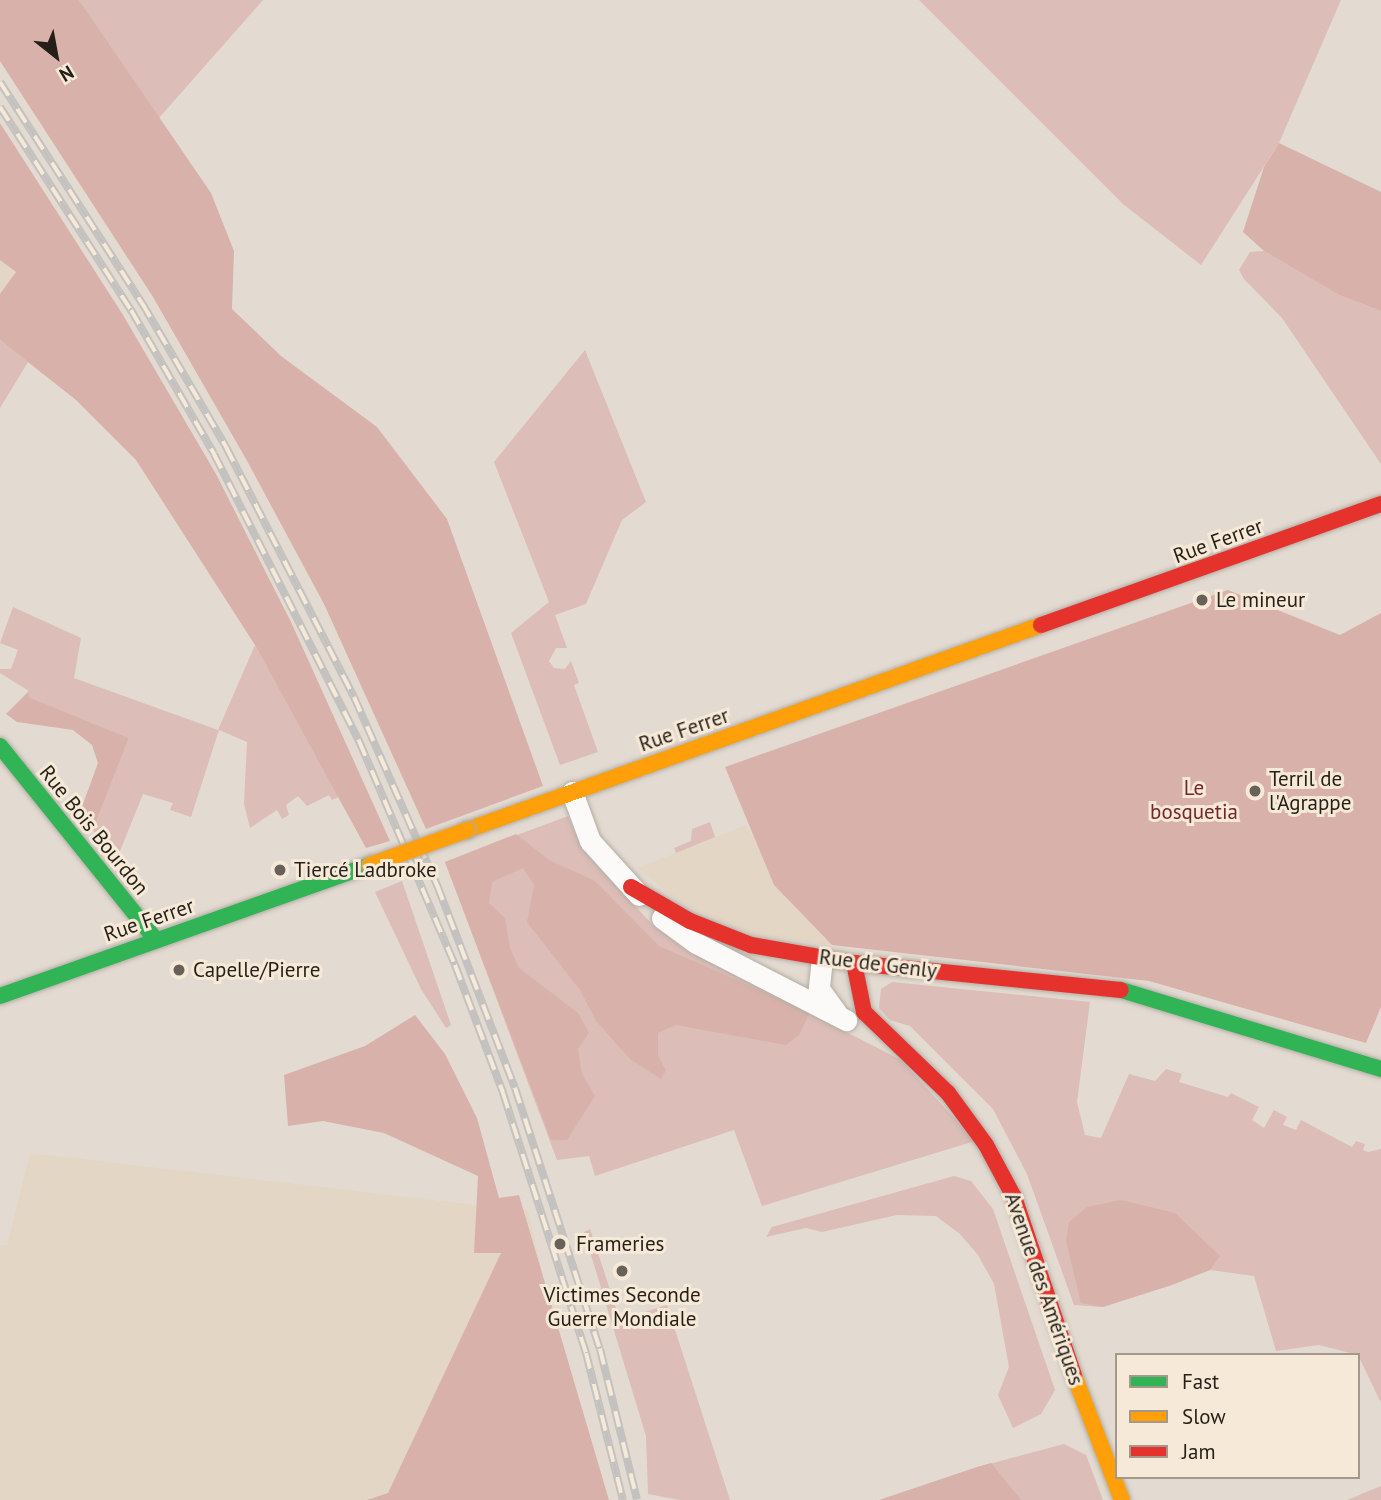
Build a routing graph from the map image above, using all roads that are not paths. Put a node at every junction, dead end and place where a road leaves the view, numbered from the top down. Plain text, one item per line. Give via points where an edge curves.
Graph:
1 (1381, 504) edge
2 (0, 746) edge
3 (572, 792) junction
4 (631, 887) junction
5 (156, 940) junction
6 (822, 958) junction
7 (854, 963) junction
8 (0, 996) edge
9 (846, 1020) junction
10 (914, 1059) junction
11 (1381, 1069) edge
12 (1122, 1500) edge

1 - 3 street, Rue Ferrer
2 - 5 street, Rue Bois Bourdon
3 - 4 street via 590,841
3 - 5 street, Rue Ferrer, bridge
4 - 6 street, Rue de Genly via 738,941
4 - 9 street via 696,943
5 - 8 street, Rue Ferrer
6 - 7 street, Rue de Genly
6 - 9 street via 819,989 826,1004
7 - 10 street, Avenue des Amériques via 864,1013
7 - 11 street, Rue de Genly via 1129,991
9 - 10 street
10 - 12 street, Avenue des Amériques via 948,1093 986,1145 1014,1197

